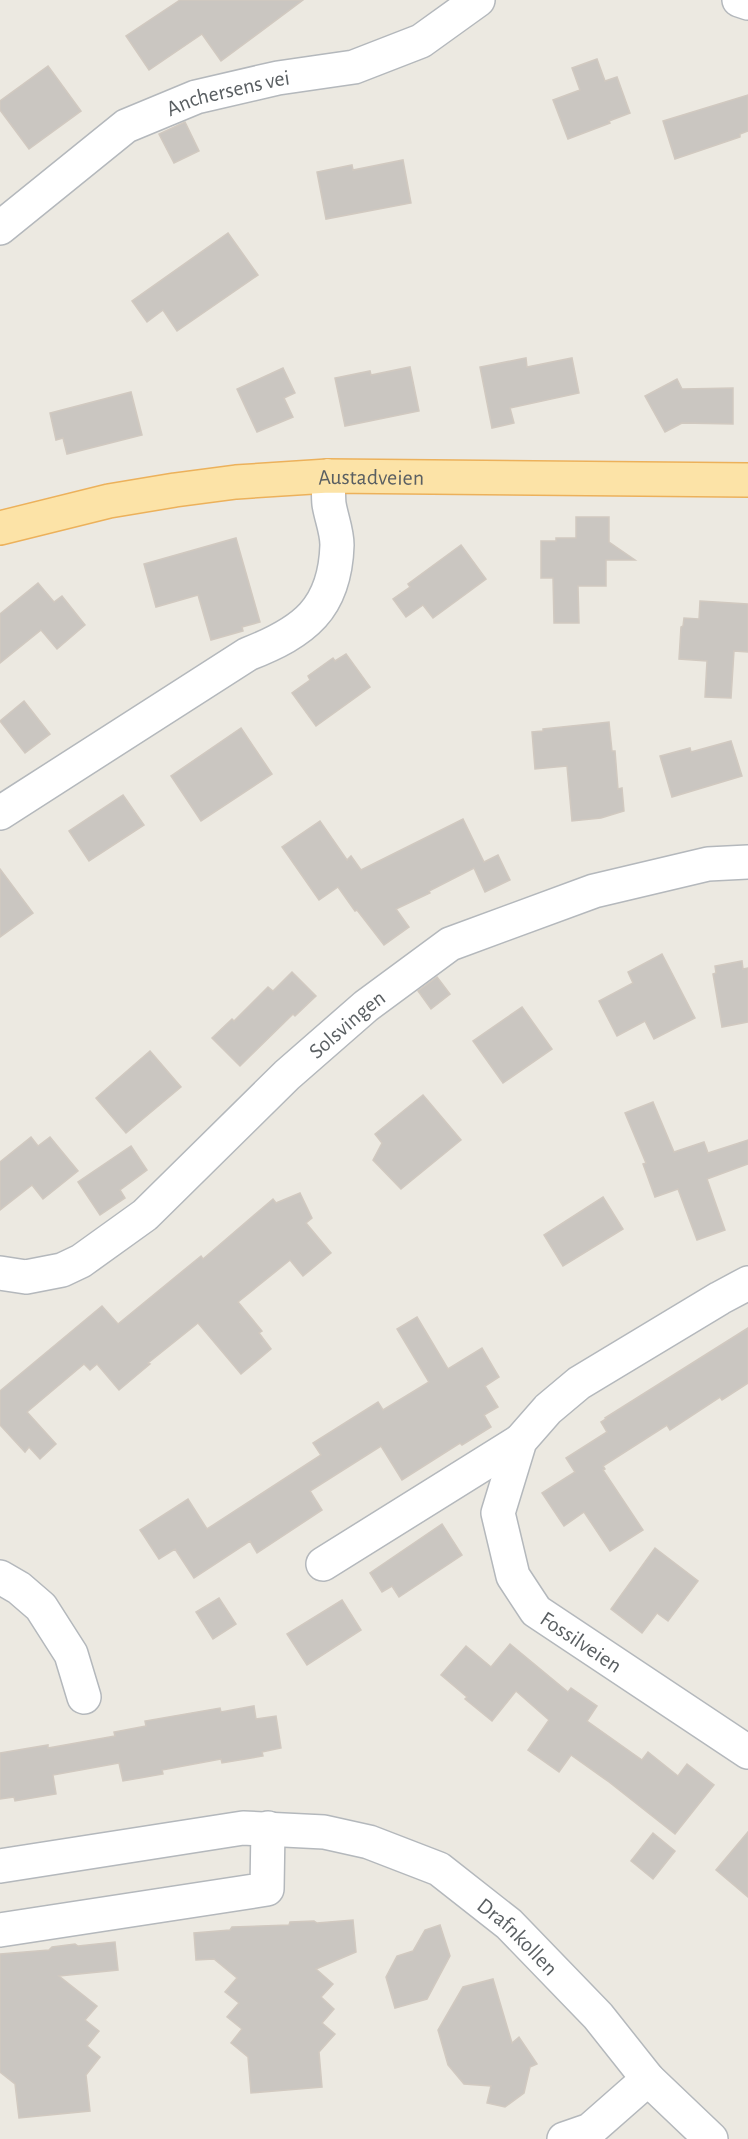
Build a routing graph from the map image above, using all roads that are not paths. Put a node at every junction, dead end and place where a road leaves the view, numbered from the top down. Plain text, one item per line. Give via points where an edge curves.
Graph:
1 (478, 0) edge
2 (739, 0) edge
3 (748, 3) edge
4 (0, 228) edge
5 (328, 476) junction
6 (748, 480) edge
7 (0, 528) edge
8 (0, 813) edge
9 (748, 862) edge
10 (0, 1273) edge
11 (748, 1283) edge
12 (520, 1442) junction
13 (323, 1564) dead end
14 (0, 1577) edge
15 (84, 1697) dead end
16 (748, 1752) edge
17 (268, 1828) junction
18 (0, 1866) edge
19 (0, 1930) edge
20 (648, 2079) junction
21 (564, 2139) edge
22 (711, 2139) edge

1 - 4 street, Anchersens vei via 421,41 354,67 278,78 196,97 126,126
2 - 3 street
5 - 6 main road, Austadveien
5 - 7 main road, Austadveien via 175,490 109,501
5 - 8 street via 337,543 332,582 321,606 304,626 279,642 248,654
9 - 10 street, Solsvingen via 708,864 594,891 450,944 366,1006 288,1075 145,1215 62,1270 26,1277
11 - 12 street, Fossilveien via 579,1383 548,1409
12 - 13 street, Fossilveien
12 - 16 street, Fossilveien via 498,1513 513,1576 536,1611
14 - 15 street via 41,1607 71,1654
17 - 18 street, Drafnkollen via 232,1830
17 - 19 street via 267,1889
17 - 20 street, Drafnkollen via 324,1832 369,1842 439,1869 509,1924 598,2016
20 - 21 street via 590,2130
20 - 22 street, Drafnkollen

